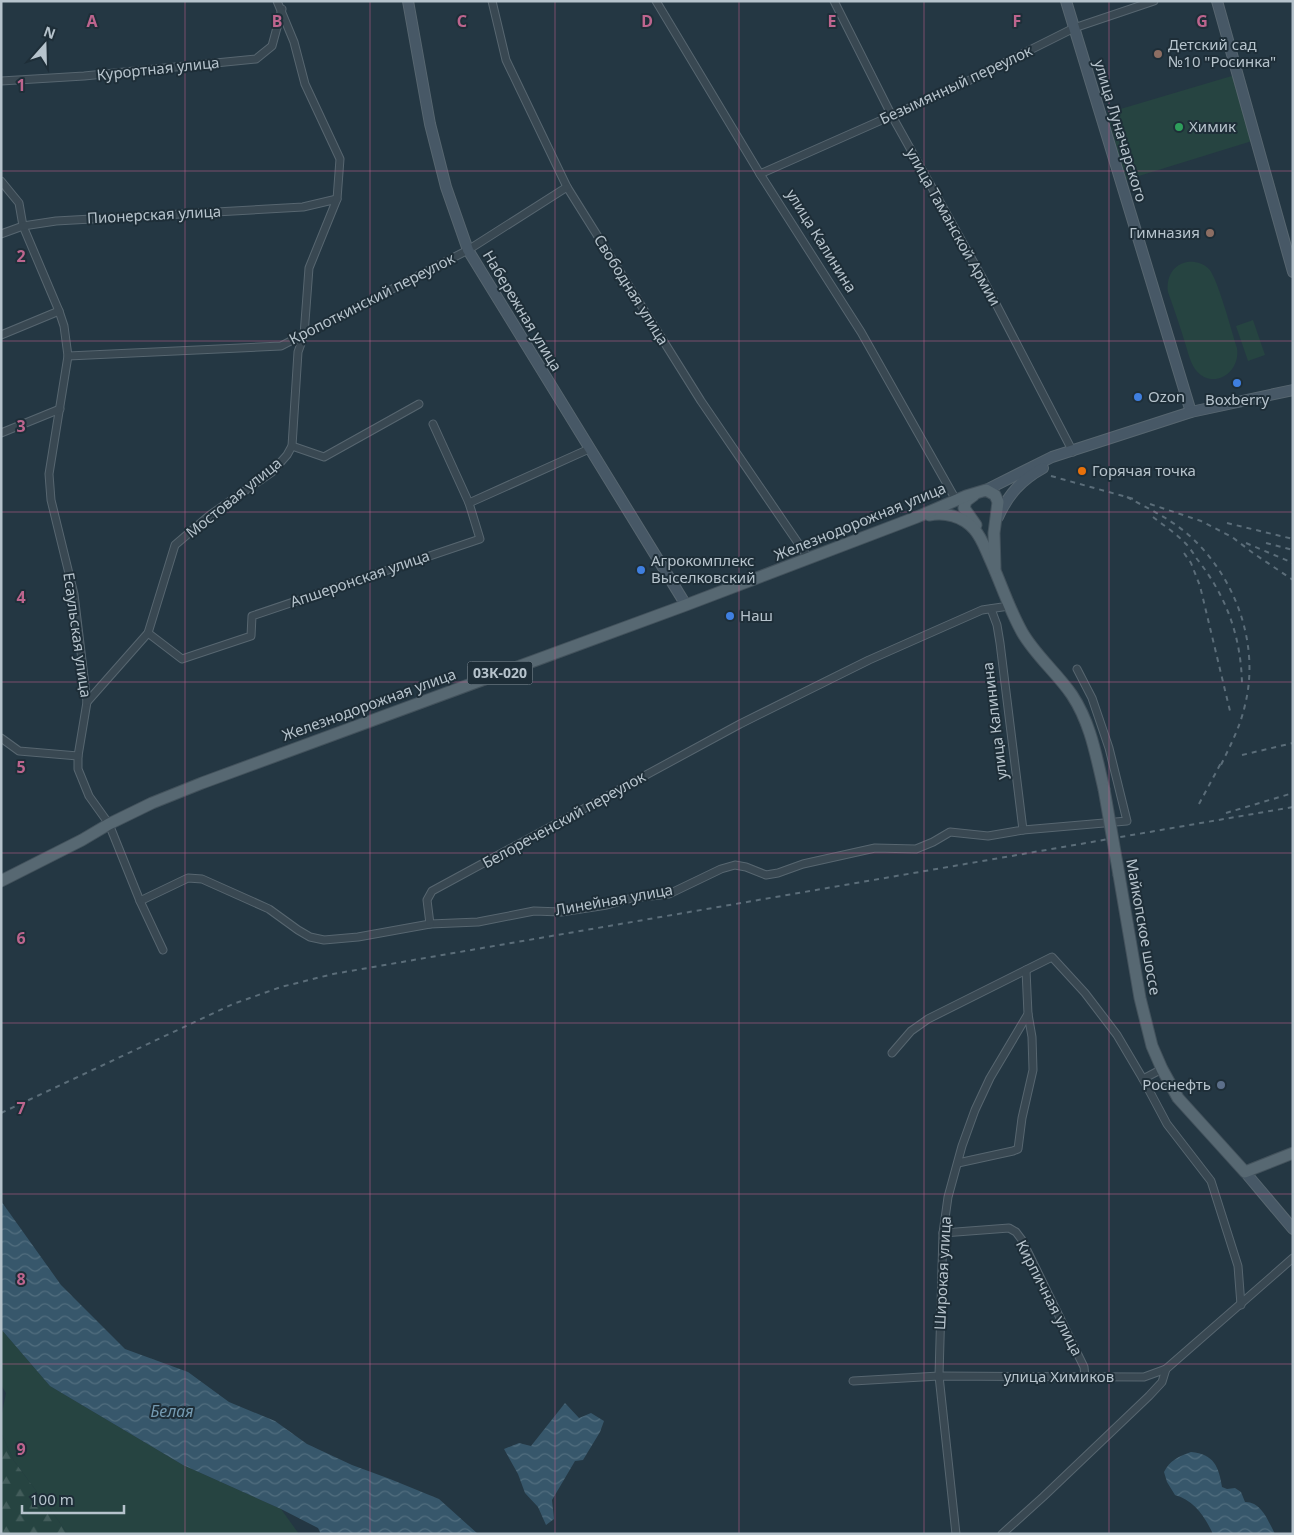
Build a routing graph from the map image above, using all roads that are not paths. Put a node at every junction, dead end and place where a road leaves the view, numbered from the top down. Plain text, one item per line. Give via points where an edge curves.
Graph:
1 (277, 1) edge
2 (408, 1) edge
3 (492, 1) edge
4 (656, 1) edge
5 (834, 1) edge
6 (1066, 1) edge
7 (1154, 1) edge
8 (1217, 1) edge
9 (1222, 1) edge
10 (282, 9) junction
11 (1074, 28) junction
12 (1, 81) edge
13 (892, 116) junction
14 (760, 174) junction
15 (1, 181) edge
16 (567, 187) junction
17 (338, 199) junction
18 (23, 226) junction
19 (1, 234) edge
20 (468, 250) junction
21 (1293, 253) edge
22 (1293, 272) edge
23 (59, 311) junction
24 (304, 335) junction
25 (1, 336) edge
26 (68, 356) junction
27 (1293, 390) edge
28 (419, 404) dead end
29 (60, 409) junction
30 (1191, 412) junction
31 (433, 424) dead end
32 (1, 433) edge
33 (292, 446) junction
34 (589, 449) junction
35 (1072, 452) junction
36 (981, 491) junction
37 (956, 500) junction
38 (469, 503) junction
39 (917, 517) junction
40 (995, 525) junction
41 (985, 544) junction
42 (809, 559) junction
43 (995, 568) junction
44 (686, 605) junction
45 (1010, 606) junction
46 (991, 609) junction
47 (148, 633) junction
48 (1077, 668) dead end
49 (87, 702) junction
50 (1, 738) edge
51 (78, 756) junction
52 (109, 824) junction
53 (1023, 830) junction
54 (1, 881) edge
55 (140, 901) junction
56 (430, 924) junction
57 (163, 950) dead end
58 (1026, 970) junction
59 (1028, 1014) junction
60 (892, 1053) dead end
61 (1162, 1069) junction
62 (1143, 1079) junction
63 (1293, 1153) edge
64 (958, 1163) junction
65 (1245, 1172) junction
66 (1293, 1229) edge
67 (943, 1233) junction
68 (1293, 1258) edge
69 (1241, 1305) junction
70 (1166, 1370) junction
71 (939, 1376) junction
72 (1085, 1377) junction
73 (853, 1381) dead end
74 (956, 1534) edge
75 (1002, 1534) edge

1 - 10 street, Мостовая улица
2 - 20 street, Набережная улица via 430,124 446,187
3 - 16 street, Свободная улица via 506,60
4 - 14 street, улица Калинина
5 - 13 street, улица Таманской Армии
6 - 11 street, улица Луначарского
7 - 11 street, Безымянный переулок
8 - 22 street
9 - 21 street
10 - 12 street, Курортная улица via 272,46 256,59
10 - 17 street, Мостовая улица via 305,84 340,159
11 - 13 street, Безымянный переулок
11 - 30 street, улица Луначарского
13 - 14 street, Безымянный переулок
13 - 35 street, улица Таманской Армии via 983,279
14 - 37 street, улица Калинина via 861,332
15 - 18 street via 19,203
16 - 20 street, Кропоткинский переулок
16 - 42 street, Свободная улица via 701,401
17 - 18 street, Пионерская улица via 303,207 56,221
17 - 24 street, Мостовая улица via 309,268
18 - 19 street, Пионерская улица
18 - 23 street, Есаульская улица
20 - 24 street, Кропоткинский переулок
20 - 34 street, Набережная улица
23 - 25 street
23 - 26 street, Есаульская улица
24 - 26 street, Кропоткинский переулок via 281,346
24 - 33 street, Мостовая улица via 298,352
26 - 29 street, Есаульская улица
27 - 30 street, Железнодорожная улица
28 - 33 street, Мостовая улица via 324,457
29 - 32 street
29 - 49 street, Есаульская улица via 49,474 51,500 74,594
30 - 35 street, Железнодорожная улица
31 - 38 street, Апшеронская улица
33 - 47 street, Мостовая улица via 272,472 210,515 176,545
34 - 38 street
34 - 44 street, Набережная улица
35 - 36 street, Железнодорожная улица
35 - 40 street via 1015,488
36 - 37 main road, Железнодорожная улица / 03К-020
36 - 40 main road via 993,493 998,502
36 - 41 main road via 966,501 964,508 980,529
37 - 39 main road, Железнодорожная улица / 03К-020
38 - 47 street, Апшеронская улица via 480,539 252,616 251,636 182,659
39 - 41 main road via 941,514 957,518 972,527
39 - 42 main road, Железнодорожная улица / 03К-020
40 - 43 main road
41 - 43 main road
42 - 44 main road, Железнодорожная улица / 03К-020
43 - 45 main road
44 - 52 main road, Железнодорожная улица / 03К-020 via 202,783
45 - 46 street, Белореченский переулок
45 - 61 main road, Майкопское шоссе, bridge via 1023,633 1071,694 1094,743 1140,998 1152,1046
46 - 53 street, улица Калинина via 1000,643
46 - 56 street, Белореченский переулок via 982,610 869,660 749,720 432,891 427,900
47 - 49 street, Мостовая улица
48 - 53 street, Линейная улица via 1092,698 1109,748 1127,821
49 - 51 street, Есаульская улица
50 - 51 street via 19,751
51 - 52 street, Есаульская улица via 78,769 88,796
52 - 54 main road, Железнодорожная улица / 03К-020
52 - 55 street, Есаульская улица
53 - 56 street, Линейная улица via 988,836 950,832 916,849 875,848 766,875 735,865 669,894 561,912 534,911 478,922
55 - 56 street via 188,878 202,879 269,909 310,937 324,940
55 - 57 street, Есаульская улица
58 - 59 street
58 - 60 street via 928,1019 911,1031
58 - 62 street via 1052,957 1117,1035
59 - 64 street, Широкая улица via 990,1078
59 - 64 street via 1033,1070 1018,1149
61 - 62 street
61 - 65 main road, Майкопское шоссе via 1178,1098
62 - 69 street via 1167,1124 1211,1181 1238,1266
63 - 65 main road
64 - 67 street, Широкая улица via 948,1197
65 - 66 street, Майкопское шоссе
67 - 71 street, Широкая улица
67 - 72 street, Кирпичная улица via 1008,1228 1016,1232 1084,1366
68 - 69 street, улица Химиков
69 - 70 street, улица Химиков
70 - 72 street, улица Химиков via 1144,1377
70 - 75 street via 1162,1382 1149,1396
71 - 72 street, улица Химиков
71 - 73 street, улица Химиков
71 - 74 street, Широкая улица

